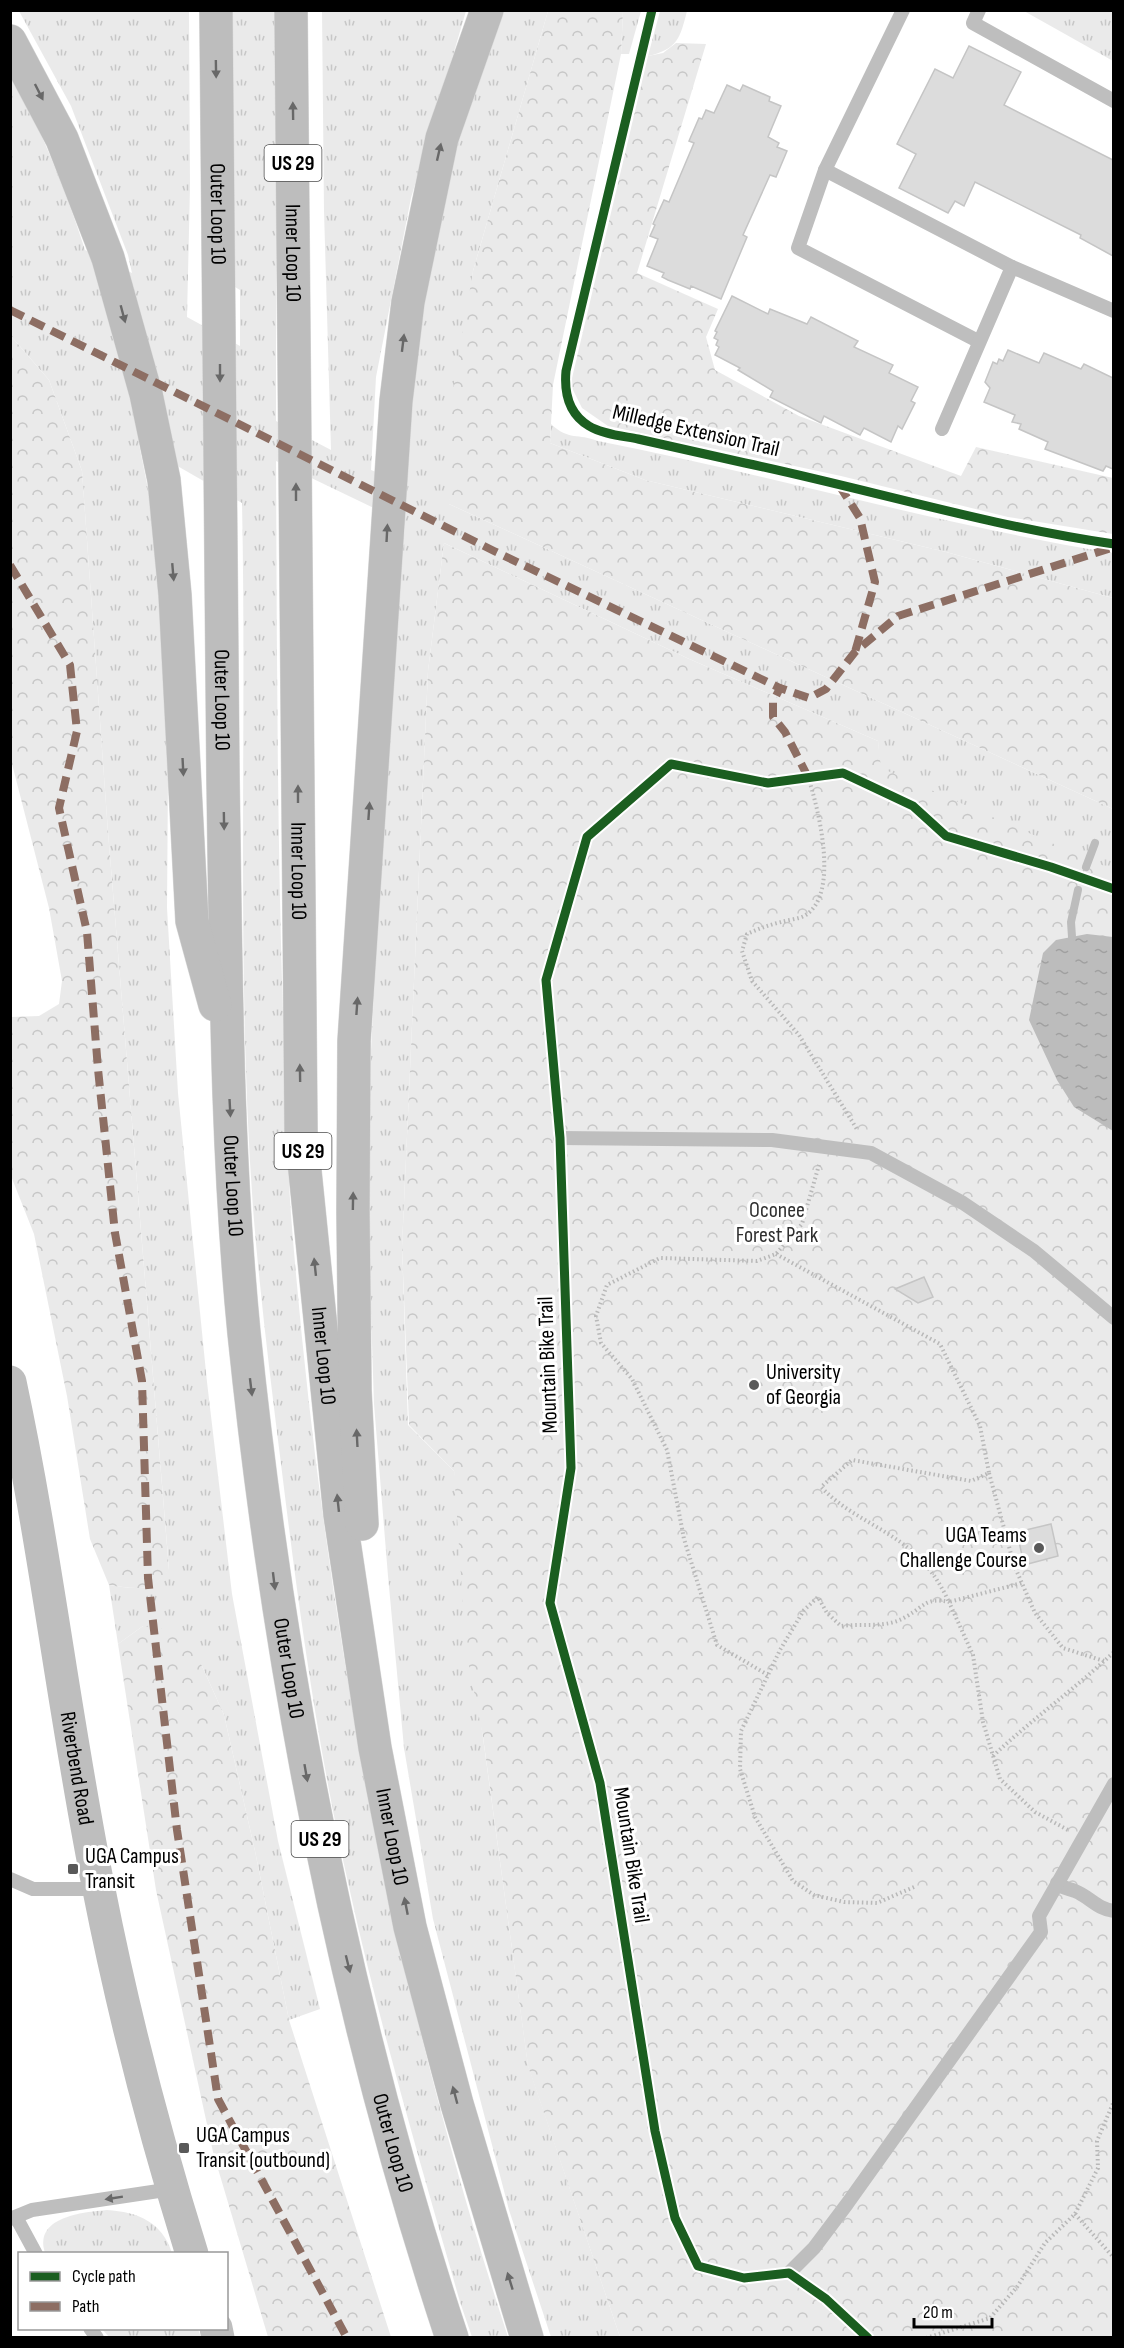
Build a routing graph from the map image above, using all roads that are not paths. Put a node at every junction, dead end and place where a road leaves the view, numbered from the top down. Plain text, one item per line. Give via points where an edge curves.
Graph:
1 (216, 10) edge
2 (291, 10) edge
3 (487, 10) edge
4 (903, 10) edge
5 (979, 10) edge
6 (10, 41) edge
7 (1113, 101) edge
8 (825, 170) junction
9 (1012, 267) junction
10 (1113, 311) edge
11 (978, 341) junction
12 (942, 429) dead end
13 (227, 1050) junction
14 (560, 1138) dead end
15 (1113, 1318) edge
16 (10, 1382) edge
17 (375, 1748) junction
18 (1113, 1784) edge
19 (10, 1879) edge
20 (1057, 1884) junction
21 (99, 1889) junction
22 (1113, 1911) edge
23 (172, 2189) junction
24 (13, 2218) edge
25 (35, 2252) edge
26 (192, 2252) edge
27 (789, 2273) dead end
28 (452, 2337) edge
29 (527, 2337) edge

1 -> 13 highway, Outer Loop 10 / US 29
17 -> 2 highway, Inner Loop 10 / US 29 via 340,1515 301,1132
17 -> 3 highway via 355,1391 354,1041 396,401 408,302 442,138
4 - 8 lane
5 - 7 lane via 973,23
6 -> 13 highway via 62,139 108,258 146,394 164,480 175,595 192,921
8 - 9 lane
8 - 11 lane via 798,248
9 - 10 lane
9 - 11 lane
11 - 12 lane
13 -> 28 highway, Outer Loop 10 / US 29 via 244,1329 276,1591 306,1779 381,2103
14 - 15 lane via 772,1140 872,1153 972,1209 1034,1251
16 - 21 street, Riverbend Road
29 -> 17 highway, Inner Loop 10 / US 29 via 457,2104 413,1938
18 - 20 lane
19 - 21 lane via 33,1888
20 - 22 lane via 1076,1891 1103,1910
20 - 27 lane via 1039,1916 1041,1932 834,2222
21 - 23 street, Riverbend Road
23 -> 24 lane via 32,2210
23 - 26 street, Riverbend Road
24 - 25 lane

